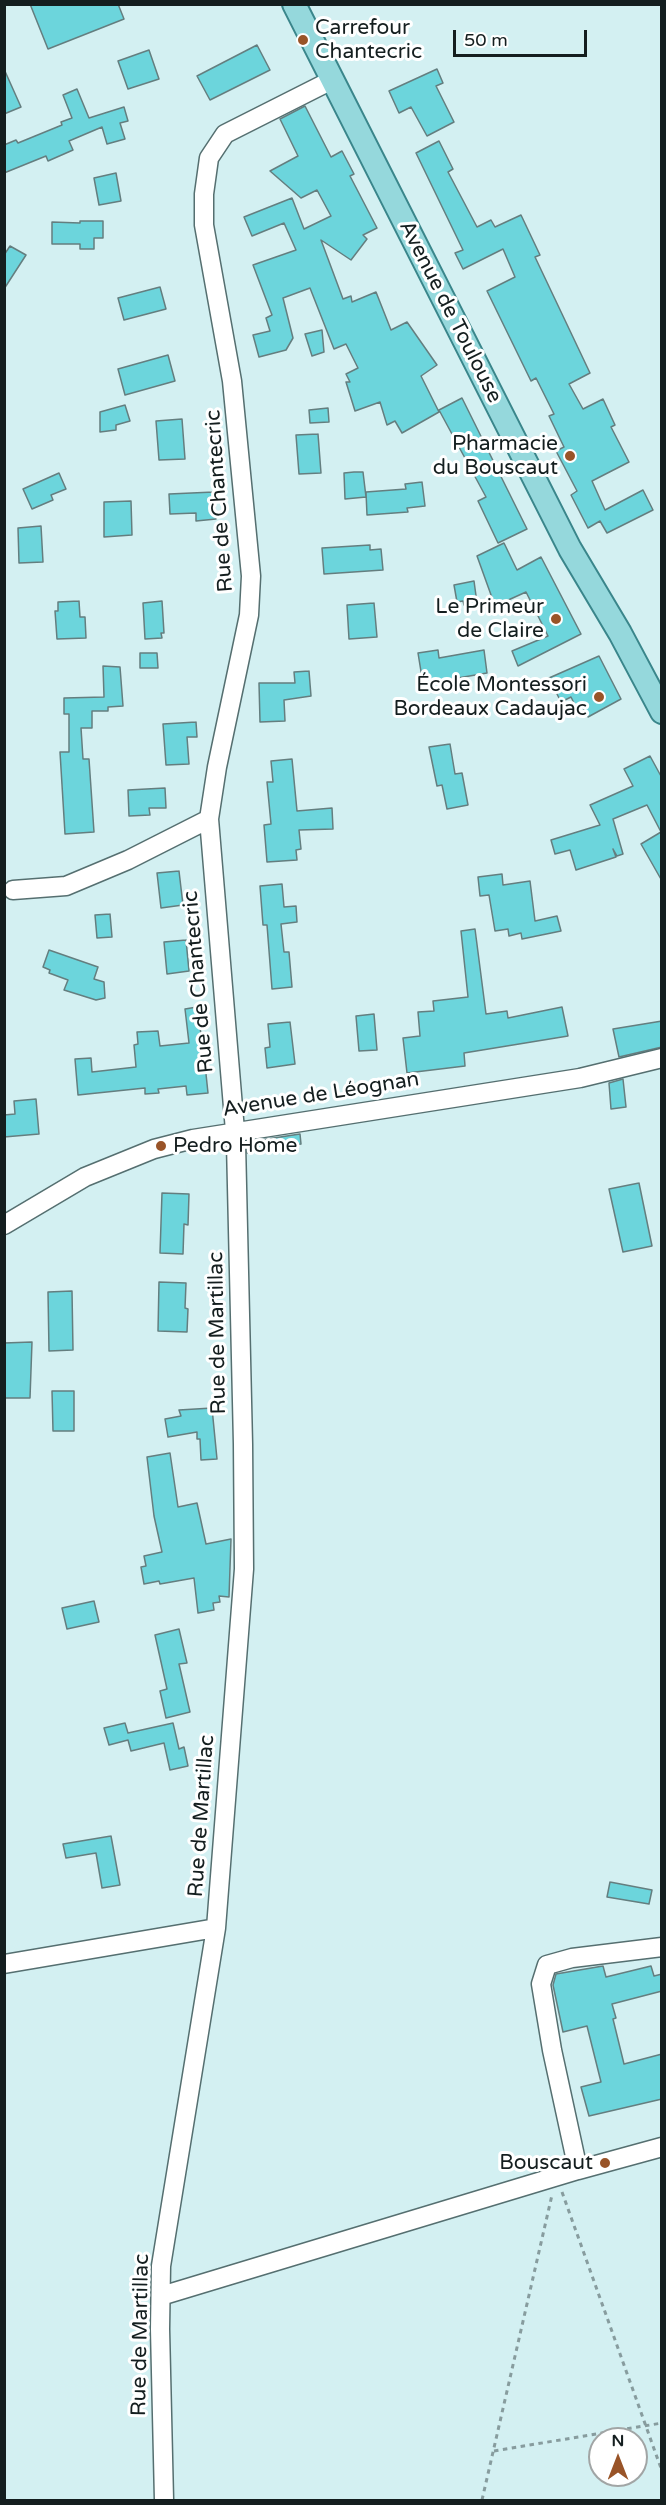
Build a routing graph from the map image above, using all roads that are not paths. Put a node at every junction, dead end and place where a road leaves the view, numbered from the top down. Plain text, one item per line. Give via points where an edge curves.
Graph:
1 (294, 4) edge
2 (332, 80) junction
3 (662, 712) edge
4 (209, 819) junction
5 (13, 890) dead end
6 (662, 1058) edge
7 (234, 1131) junction
8 (4, 1225) edge
9 (216, 1928) junction
10 (662, 1947) edge
11 (4, 1964) edge
12 (662, 2147) edge
13 (578, 2170) junction
14 (160, 2296) junction
15 (164, 2500) edge

1 - 2 main road, Avenue de Toulouse
2 - 3 main road, Avenue de Toulouse via 570,549
2 - 4 street, Rue de Chantecric via 225,134 209,158 204,225 232,381 251,576 249,615
4 - 5 street via 66,886
4 - 7 street, Rue de Chantecric
6 - 7 street, Avenue de Léognan via 579,1078
7 - 8 street, Avenue de Léognan via 154,1149 85,1177
7 - 9 street, Rue de Martillac via 244,1569
9 - 11 street
9 - 14 street, Rue de Martillac via 161,2266
10 - 13 street via 572,1958 547,1965 541,1984
12 - 13 street
13 - 14 street
14 - 15 street, Rue de Martillac

